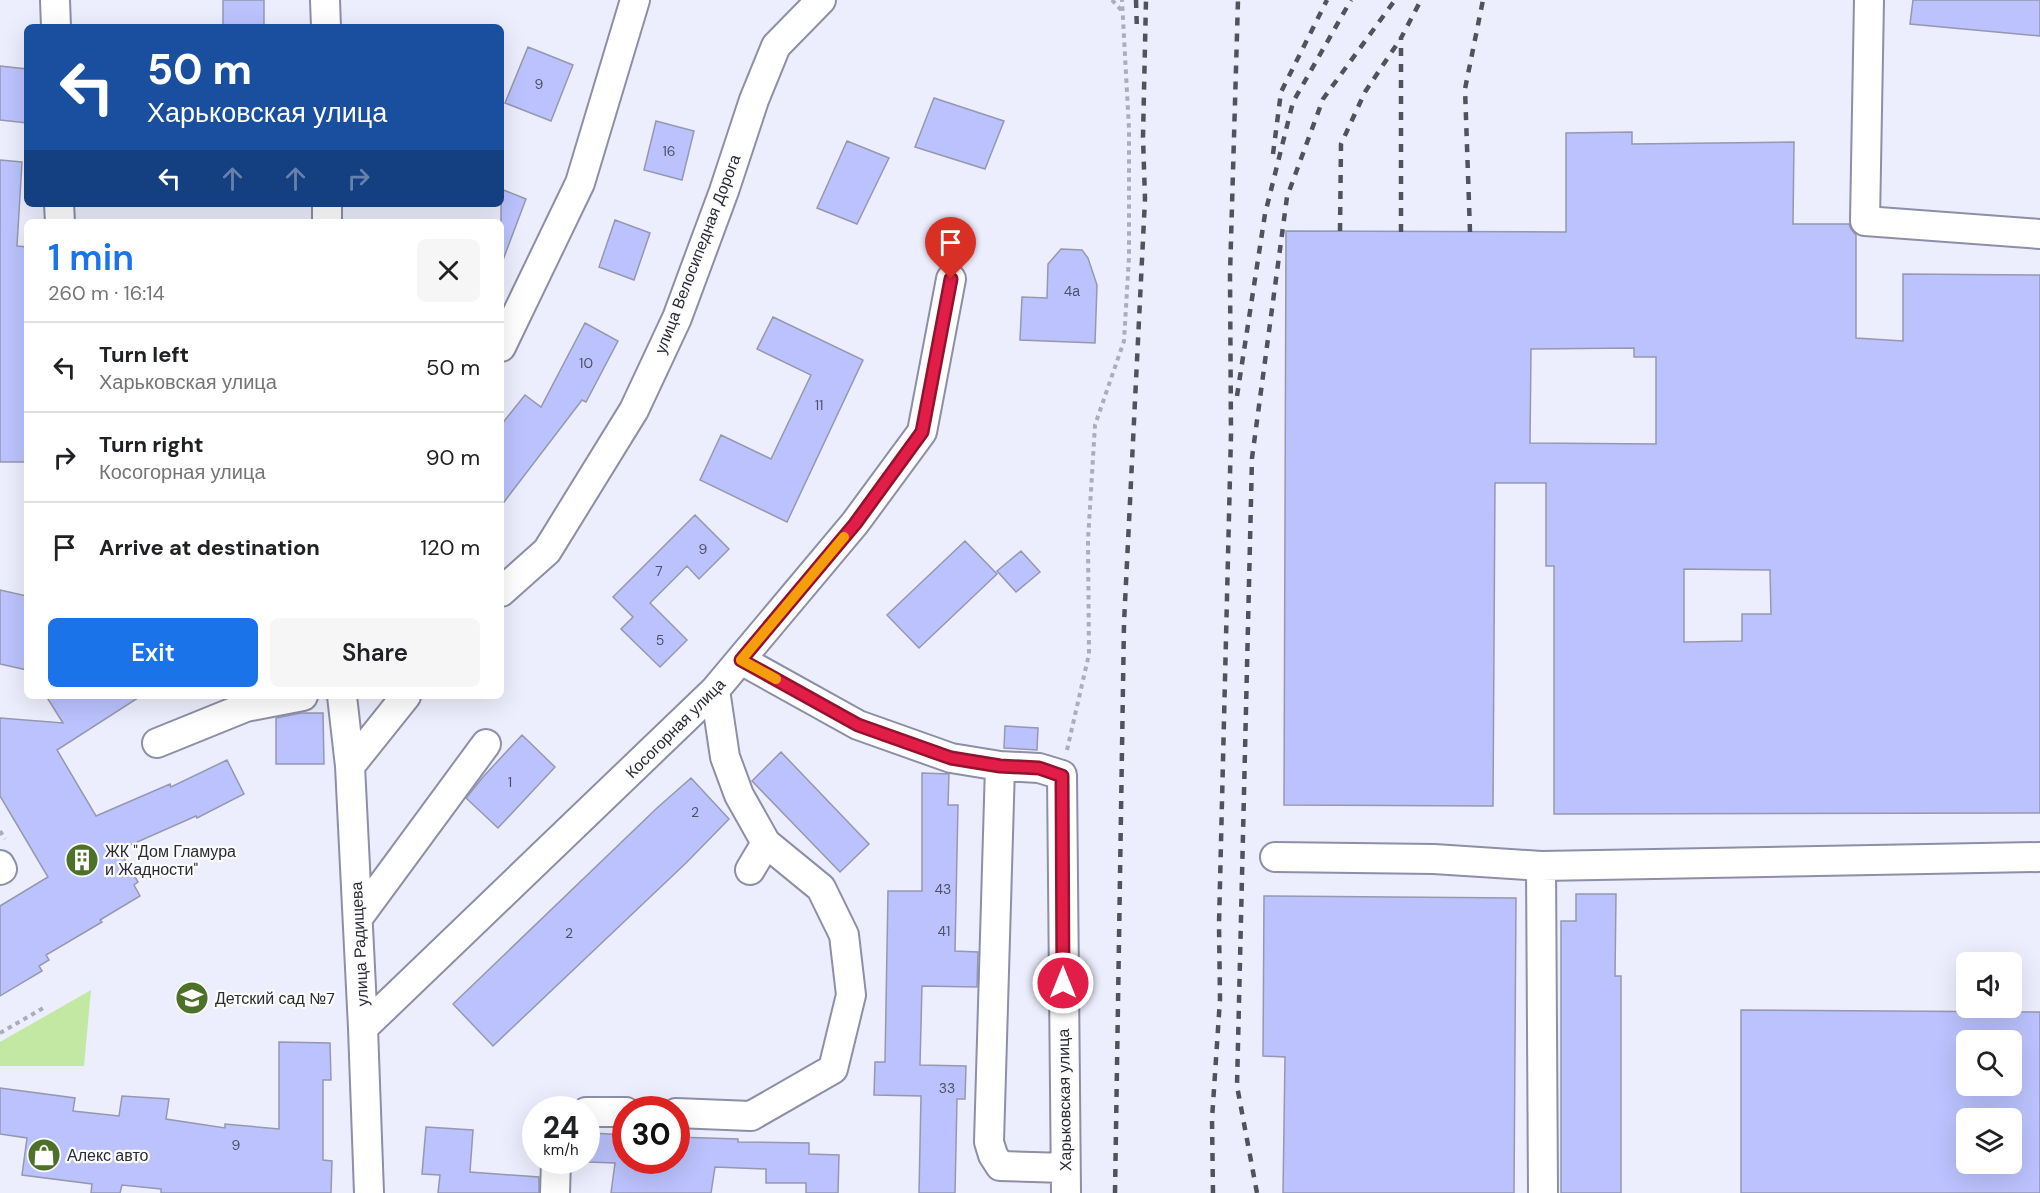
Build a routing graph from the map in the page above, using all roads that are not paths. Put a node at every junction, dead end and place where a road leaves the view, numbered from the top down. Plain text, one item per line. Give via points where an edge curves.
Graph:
1 (56, 0) edge
2 (326, 0) edge
3 (635, 0) edge
4 (821, 0) edge
5 (1869, 0) edge
6 (56, 24) edge
7 (326, 24) edge
8 (2040, 234) edge
9 (951, 279) dead end
10 (504, 341) edge
11 (504, 589) edge
12 (741, 660) junction
13 (716, 690) junction
14 (287, 699) edge
15 (342, 699) edge
16 (404, 699) edge
17 (157, 743) dead end
18 (486, 744) dead end
19 (350, 766) junction
20 (1000, 766) junction
21 (766, 843) junction
22 (1275, 857) dead end
23 (2040, 857) edge
24 (0, 865) edge
25 (1541, 866) junction
26 (0, 870) edge
27 (750, 870) dead end
28 (358, 918) junction
29 (363, 1028) junction
30 (690, 1114) edge
31 (556, 1174) edge
32 (1065, 1180) edge
33 (369, 1193) edge
34 (555, 1193) edge
35 (1544, 1193) edge

1 - 6 street
2 - 7 street
3 - 10 street via 580,183
4 - 11 street, улица Велосипедная Дорога via 776,46 677,318 634,410 547,551
5 - 8 street via 1865,221
9 - 12 street, Косогорная улица via 922,432 855,524
12 - 13 street, Косогорная улица
12 - 20 street via 858,725 951,758
13 - 21 street via 726,757 739,795
13 - 29 street, Косогорная улица
14 - 17 street via 246,707
15 - 19 street, улица Радищева
16 - 19 street
18 - 28 street
19 - 28 street, улица Радищева
20 - 32 street, Харьковская улица via 1039,768 1062,776
20 - 32 street via 989,1142 1000,1166
21 - 27 street
21 - 30 street via 821,888 844,935 851,995 833,1069 751,1116
22 - 25 street via 1434,858
23 - 25 street
24 - 26 street
25 - 35 street
28 - 29 street, улица Радищева
29 - 33 street, улица Радищева
31 - 34 street

